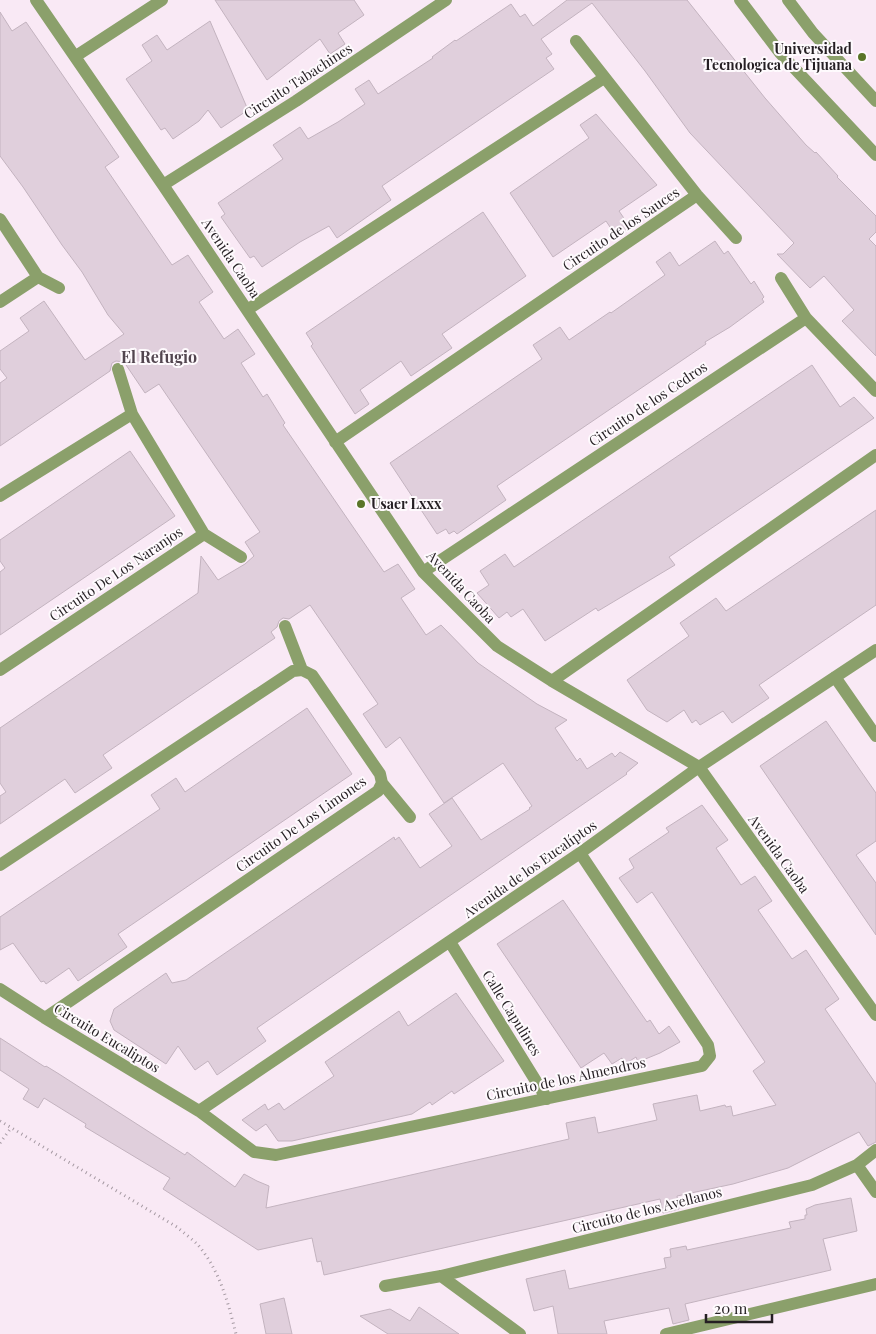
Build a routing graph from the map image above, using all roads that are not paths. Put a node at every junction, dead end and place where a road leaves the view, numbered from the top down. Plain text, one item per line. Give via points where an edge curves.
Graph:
1 (36, 0) edge
2 (162, 0) edge
3 (446, 0) edge
4 (740, 0) edge
5 (788, 0) edge
6 (576, 41) dead end
7 (76, 56) junction
8 (604, 78) junction
9 (876, 101) edge
10 (876, 155) edge
11 (163, 185) junction
12 (697, 195) junction
13 (0, 219) edge
14 (736, 238) dead end
15 (38, 277) junction
16 (781, 278) dead end
17 (59, 288) dead end
18 (0, 302) edge
19 (247, 310) junction
20 (806, 318) junction
21 (118, 369) dead end
22 (876, 391) edge
23 (132, 414) junction
24 (335, 442) junction
25 (876, 455) edge
26 (0, 496) edge
27 (204, 534) junction
28 (241, 557) dead end
29 (423, 572) junction
30 (285, 626) dead end
31 (876, 650) edge
32 (0, 670) edge
33 (302, 670) junction
34 (835, 677) junction
35 (552, 681) junction
36 (876, 736) edge
37 (699, 768) junction
38 (382, 783) junction
39 (410, 817) dead end
40 (580, 853) junction
41 (0, 865) edge
42 (450, 942) junction
43 (0, 989) edge
44 (876, 1015) edge
45 (45, 1018) junction
46 (547, 1099) junction
47 (199, 1111) junction
48 (876, 1150) edge
49 (858, 1165) junction
50 (876, 1192) edge
51 (441, 1276) junction
52 (876, 1284) edge
53 (385, 1286) dead end
54 (520, 1334) edge
55 (666, 1334) edge

1 - 7 street, Avenida Caoba
2 - 7 street
3 - 11 street, Circuito Tabachines
4 - 10 street via 780,53
5 - 9 street via 813,33
6 - 8 street, Circuito de los Sauces
7 - 11 street, Avenida Caoba
8 - 12 street, Circuito de los Sauces
8 - 19 street
11 - 19 street, Avenida Caoba
12 - 14 street
12 - 24 street, Circuito de los Sauces
13 - 15 street
15 - 17 street
15 - 18 street
16 - 20 street
19 - 24 street, Avenida Caoba
20 - 22 street
20 - 29 street, Circuito de los Cedros
21 - 23 street, Circuito De Los Naranjos
23 - 26 street
23 - 27 street, Circuito De Los Naranjos
24 - 29 street, Avenida Caoba
25 - 35 street
27 - 28 street
27 - 32 street, Circuito De Los Naranjos
29 - 35 street, Avenida Caoba via 497,646
30 - 33 street
31 - 34 street, Avenida de los Eucalíptos
33 - 38 street, Circuito De Los Limones via 312,675 380,774
33 - 41 street via 293,671
34 - 36 street
34 - 37 street, Avenida de los Eucalíptos
35 - 37 street, Avenida Caoba
37 - 40 street, Avenida de los Eucalíptos
37 - 44 street, Avenida Caoba
38 - 39 street
38 - 45 street, Circuito De Los Limones via 378,791
40 - 42 street, Avenida de los Eucalíptos
40 - 46 street, Circuito de los Almendros via 708,1044 710,1056 702,1066
42 - 46 street, Calle Capulines
42 - 47 street, Avenida de los Eucalíptos
43 - 45 street, Circuito Eucaliptos
45 - 47 street, Circuito Eucaliptos
46 - 47 street, Circuito de los Almendros via 276,1154 254,1152
48 - 49 street, Circuito de los Avellanos
49 - 50 street
49 - 51 street, Circuito de los Avellanos via 812,1185
51 - 53 street, Circuito de los Avellanos
51 - 54 street
52 - 55 street

